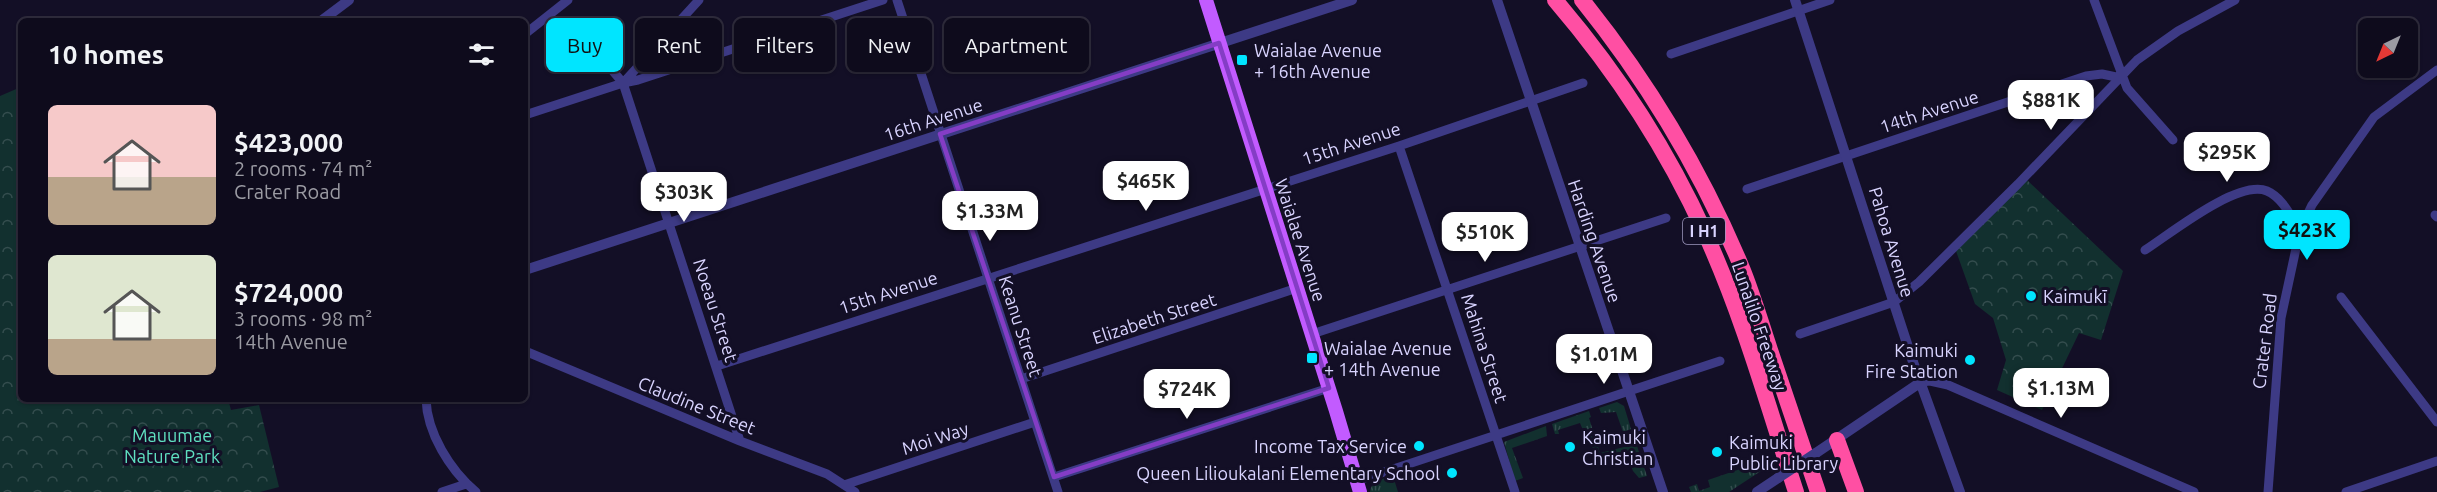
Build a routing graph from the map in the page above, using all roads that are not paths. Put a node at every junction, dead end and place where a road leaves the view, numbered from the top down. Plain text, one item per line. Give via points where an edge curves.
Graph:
1 (349, 0) edge
2 (568, 0) edge
3 (699, 0) edge
4 (883, 0) edge
5 (897, 0) edge
6 (1206, 0) edge
7 (1352, 0) edge
8 (1497, 0) edge
9 (1555, 0) edge
10 (1582, 0) edge
11 (1830, 0) edge
12 (2094, 0) edge
13 (2235, 0) edge
14 (1797, 5) edge
15 (325, 18) edge
16 (528, 32) edge
17 (1219, 43) junction
18 (1671, 54) dead end
19 (2437, 70) edge
20 (614, 72) edge
21 (2121, 78) junction
22 (623, 83) junction
23 (1583, 83) dead end
24 (1531, 100) junction
25 (528, 114) edge
26 (940, 134) junction
27 (2173, 140) dead end
28 (1399, 146) junction
29 (1848, 155) junction
30 (1265, 188) junction
31 (1747, 189) dead end
32 (1666, 218) dead end
33 (669, 222) junction
34 (2300, 230) junction
35 (1580, 245) junction
36 (2145, 250) dead end
37 (528, 269) edge
38 (988, 277) junction
39 (1298, 288) junction
40 (1448, 290) junction
41 (2341, 297) dead end
42 (1894, 302) junction
43 (1312, 334) junction
44 (1800, 334) dead end
45 (528, 352) edge
46 (1720, 361) dead end
47 (717, 366) junction
48 (1021, 379) junction
49 (1921, 382) junction
50 (1329, 387) junction
51 (1628, 391) junction
52 (426, 402) edge
53 (1035, 422) junction
54 (2437, 422) edge
55 (1497, 436) junction
56 (1837, 440) junction
57 (740, 441) junction
58 (2437, 461) edge
59 (1054, 477) junction
60 (466, 484) junction
61 (844, 485) junction
62 (1357, 489) edge
63 (442, 492) edge
64 (476, 492) edge
65 (855, 492) edge
66 (1058, 492) edge
67 (1515, 492) edge
68 (1663, 492) edge
69 (1757, 492) edge
70 (1796, 492) edge
71 (1818, 492) edge
72 (1856, 492) edge
73 (1960, 492) edge
74 (2194, 492) edge
75 (2268, 492) edge
76 (2346, 492) edge

1 - 15 street
2 - 16 street
3 - 22 street
4 - 22 street
5 - 26 street, Keanu Street
6 - 17 main road, Waialae Avenue
7 - 17 street, 16th Avenue
8 - 24 street, Harding Avenue
9 - 70 highway, Lunalilo Freeway / I H1 via 1608,66 1646,122 1705,233
10 - 71 highway, Lunalilo Freeway / I H1 via 1658,105 1711,200 1752,294
11 - 14 street
12 - 21 street
13 - 21 street via 2163,40
14 - 18 street
14 - 29 street, Pahoa Avenue
17 - 26 street, 16th Avenue
17 - 30 main road, Waialae Avenue
19 - 34 street, Crater Road via 2374,117 2312,205
20 - 22 street, Noeau Street
21 - 27 street
21 - 29 street, 14th Avenue via 2086,76
21 - 42 street via 1928,274
22 - 25 street
22 - 33 street, Noeau Street
23 - 24 street, 15th Avenue
24 - 28 street, 15th Avenue
24 - 35 street, Harding Avenue
26 - 33 street, 16th Avenue
26 - 38 street, Keanu Street
28 - 30 street, 15th Avenue
28 - 40 street, Mahina Street
29 - 31 street, 14th Avenue
29 - 42 street, Pahoa Avenue
30 - 38 street, 15th Avenue
30 - 39 main road, Waialae Avenue
32 - 35 street
33 - 37 street, 16th Avenue
33 - 47 street, Noeau Street
34 - 36 street via 2276,196 2259,189 2248,190 2225,199
34 - 75 street, Crater Road via 2280,326
35 - 40 street
35 - 51 street, Harding Avenue
38 - 47 street, 15th Avenue
38 - 48 street, Keanu Street
39 - 43 main road, Waialae Avenue
39 - 48 street, Elizabeth Street
40 - 43 street
40 - 55 street, Mahina Street
41 - 54 street
42 - 44 street
42 - 49 street, Pahoa Avenue
43 - 50 main road, Waialae Avenue
45 - 57 street, Claudine Street
46 - 51 street
47 - 57 street, Noeau Street
48 - 53 street, Keanu Street
49 - 56 street
49 - 73 street, Pahoa Avenue
49 - 74 street via 1948,385
50 - 59 street
50 - 62 main road, Waialae Avenue
51 - 55 street
51 - 68 street, Harding Avenue
52 - 60 street via 435,435
53 - 59 street, Keanu Street
53 - 61 street, Moi Way
55 - 62 street
55 - 67 street, Mahina Street
56 - 69 street, bridge
56 - 72 highway
57 - 61 street, Claudine Street via 827,474
58 - 76 street
59 - 66 street, Keanu Street
60 - 63 street
60 - 64 street
61 - 65 street, Claudine Street

